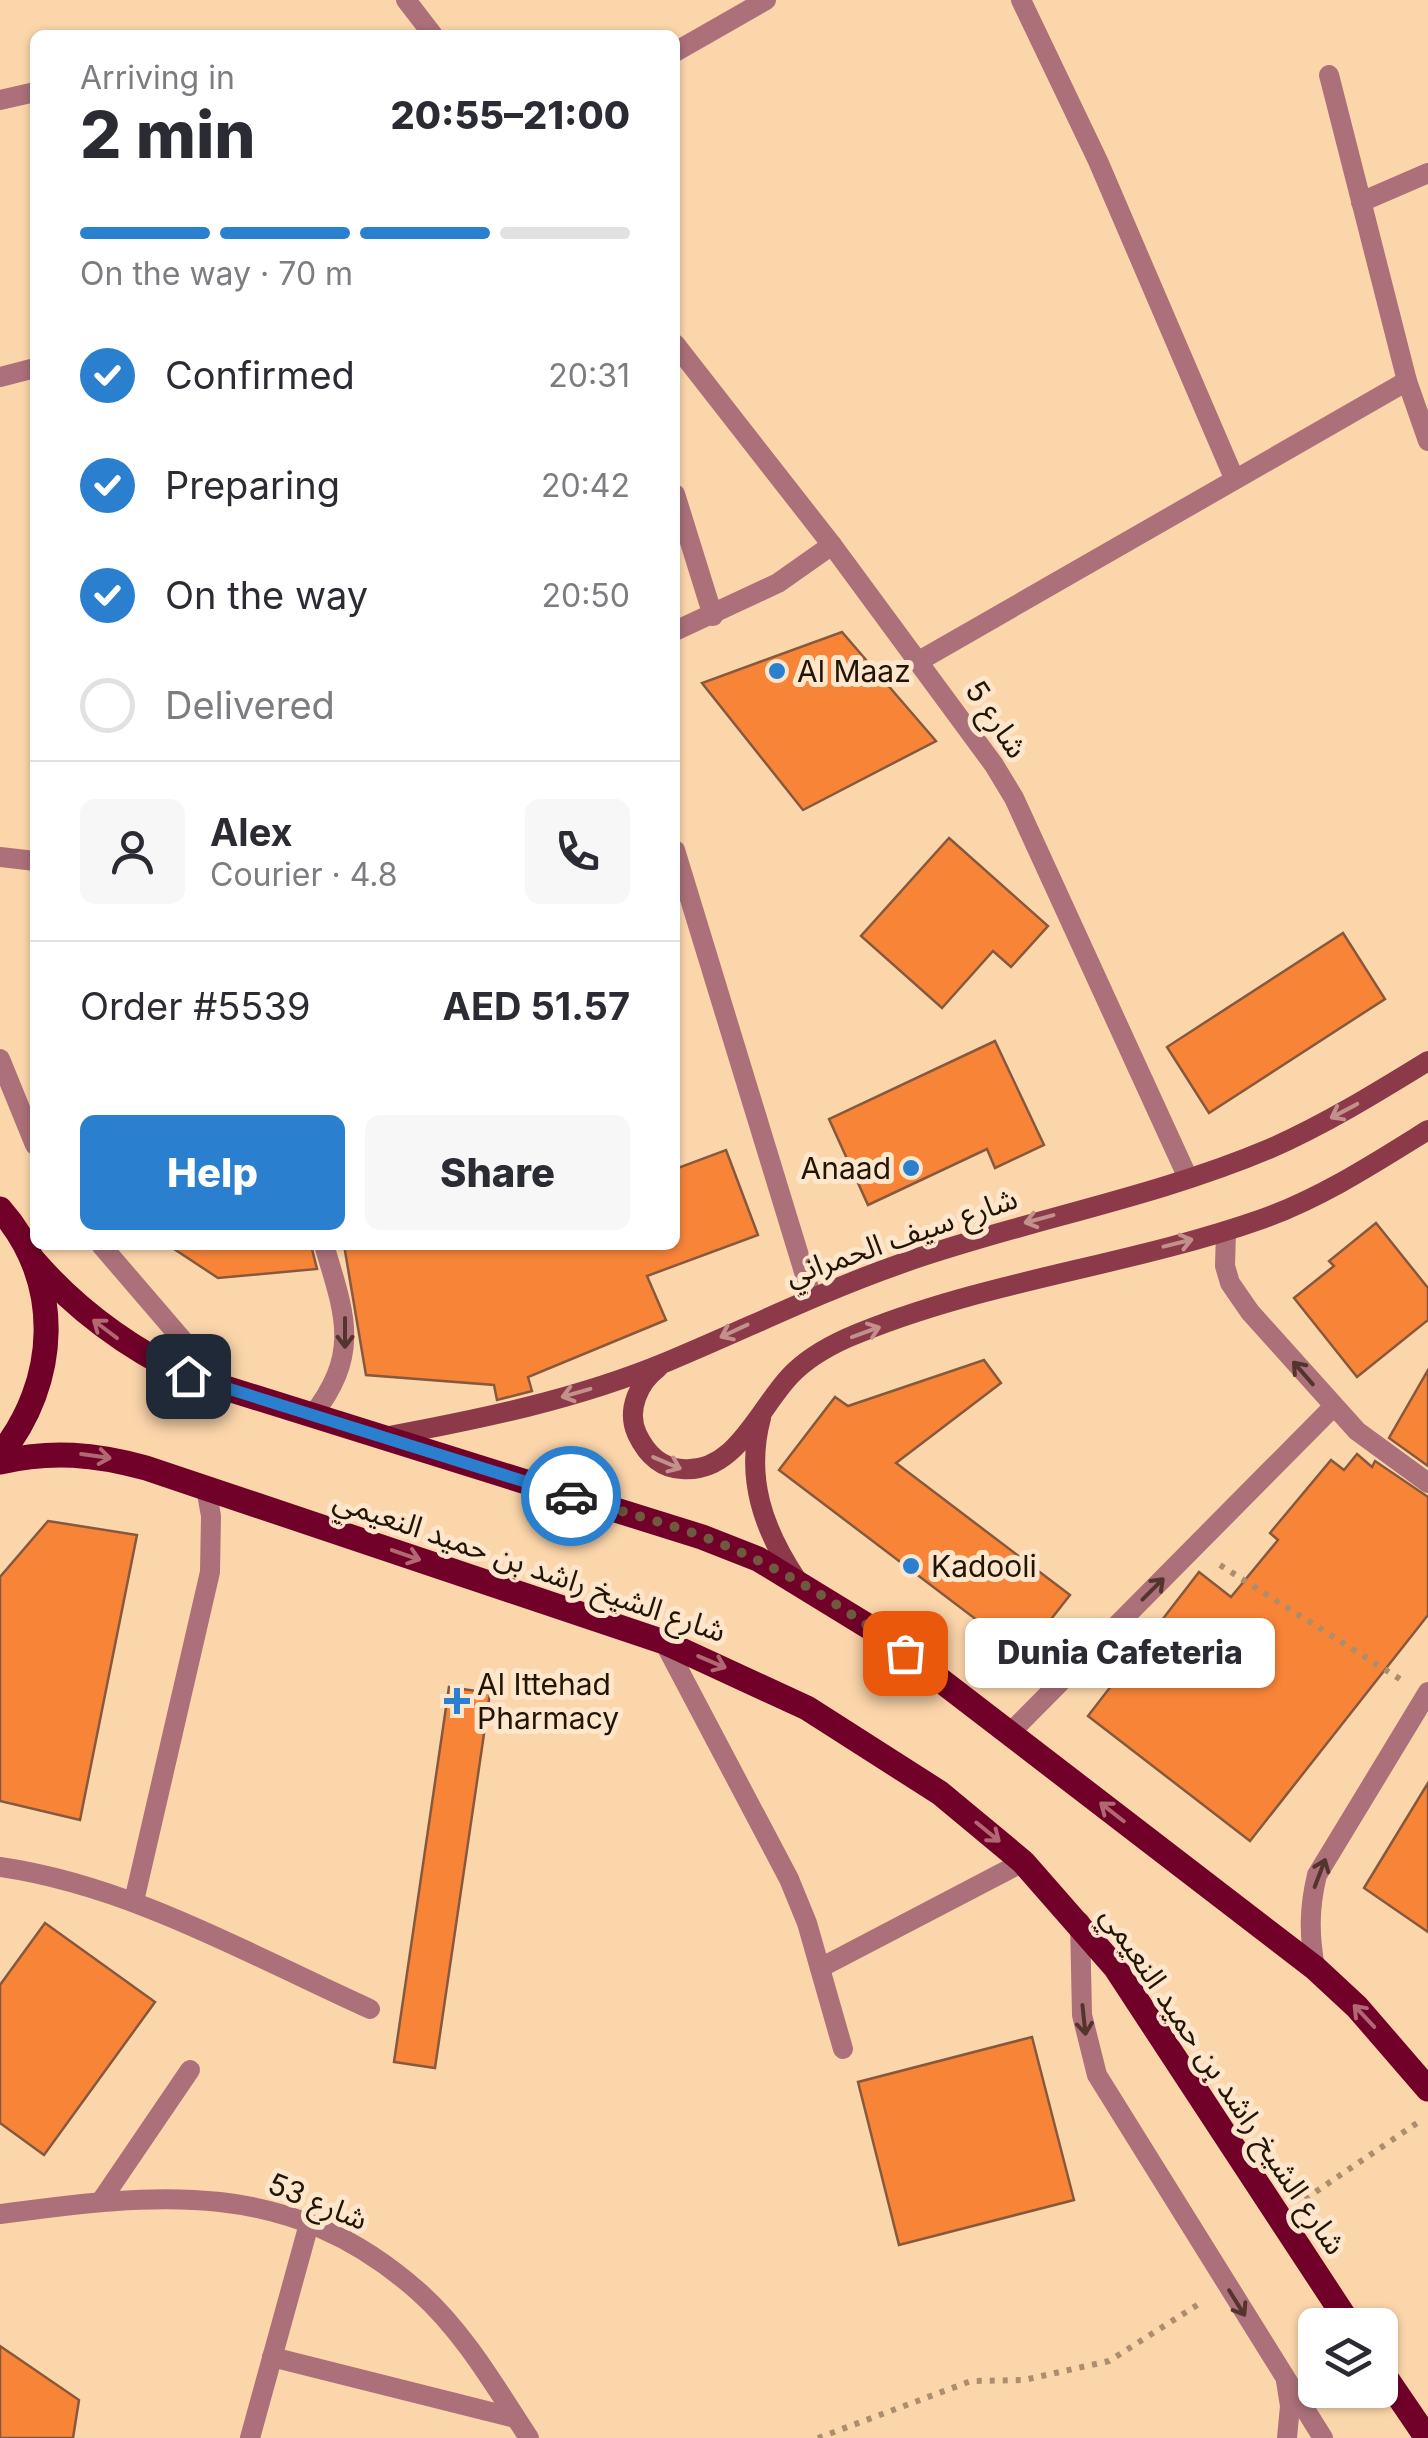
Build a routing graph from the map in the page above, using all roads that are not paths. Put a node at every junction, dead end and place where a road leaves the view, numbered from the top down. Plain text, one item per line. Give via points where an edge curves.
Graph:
1 (406, 0) edge
2 (766, 0) edge
3 (1021, 0) edge
4 (429, 30) edge
5 (680, 49) edge
6 (1329, 75) dead end
7 (30, 93) edge
8 (0, 100) edge
9 (1428, 173) edge
10 (1361, 202) junction
11 (680, 350) edge
12 (30, 369) edge
13 (0, 377) edge
14 (1407, 381) junction
15 (1427, 437) edge
16 (1234, 478) junction
17 (680, 510) edge
18 (832, 545) junction
19 (714, 616) junction
20 (680, 629) edge
21 (920, 661) junction
22 (0, 857) edge
23 (30, 860) edge
24 (680, 866) edge
25 (0, 1059) edge
26 (1428, 1061) edge
27 (1428, 1130) edge
28 (30, 1133) edge
29 (1188, 1178) junction
30 (0, 1210) edge
31 (1226, 1230) junction
32 (105, 1250) edge
33 (325, 1250) edge
34 (33, 1260) junction
35 (812, 1298) junction
36 (668, 1361) junction
37 (224, 1389) junction
38 (1333, 1406) junction
39 (763, 1411) junction
40 (312, 1416) junction
41 (382, 1437) junction
42 (0, 1458) edge
43 (1428, 1483) edge
44 (206, 1488) junction
45 (797, 1580) junction
46 (664, 1642) junction
47 (1427, 1694) edge
48 (1010, 1734) junction
49 (1023, 1862) junction
50 (0, 1867) edge
51 (134, 1901) junction
52 (1080, 1922) junction
53 (820, 1968) junction
54 (1315, 1968) junction
55 (370, 2009) dead end
56 (842, 2049) dead end
57 (190, 2070) dead end
58 (1428, 2090) edge
59 (100, 2201) junction
60 (0, 2214) edge
61 (309, 2224) junction
62 (1338, 2308) edge
63 (272, 2357) junction
64 (1286, 2380) junction
65 (1398, 2395) edge
66 (515, 2418) junction
67 (250, 2438) edge
68 (528, 2438) edge
69 (1287, 2438) edge
70 (1324, 2438) edge
71 (1427, 2438) edge

1 - 4 street
2 - 5 street
3 - 16 street
6 - 10 street
7 - 8 street
9 - 10 street
10 - 14 street
11 - 18 street, شارع 5
12 - 13 street
14 - 15 street
14 - 16 street
16 - 21 street
17 - 19 street
18 - 19 street
18 - 21 street, شارع 5
19 - 20 street
21 - 29 street, شارع 5 via 1014,798
22 - 23 street
24 - 35 street
25 - 28 street
26 -> 29 street, شارع سيف الحمراني via 1309,1130
27 - 31 street via 1300,1204
29 -> 35 street, شارع سيف الحمراني via 1001,1230
30 - 34 main road
38 -> 31 street via 1239,1298 1225,1266
39 -> 31 street via 792,1374 846,1339 970,1296
32 - 37 street
33 -> 40 street via 346,1340 341,1368
37 -> 34 main road via 118,1339
34 - 42 main road via 46,1302 47,1346 39,1389
35 -> 36 street, شارع سيف الحمراني
36 -> 39 street via 646,1378 634,1403 634,1430 648,1454 671,1468 699,1471 724,1460
36 -> 41 street, شارع سيف الحمراني via 487,1418
37 - 40 main road
38 - 43 street via 1384,1454
48 -> 38 street
39 - 45 street via 754,1446 762,1517
40 - 41 main road
41 - 45 main road via 702,1536
42 -> 44 main road, شارع الشيخ راشد بن حميد النعيمي via 108,1458
44 -> 46 main road, شارع الشيخ راشد بن حميد النعيمي
44 - 51 street via 210,1572
45 - 48 main road via 879,1633
46 -> 49 main road, شارع الشيخ راشد بن حميد النعيمي via 771,1690 874,1748
46 - 53 street via 789,1879
54 -> 47 street via 1310,1921 1317,1875
54 -> 48 main road
49 - 52 main road, شارع الشيخ راشد بن حميد النعيمي
49 - 53 street
50 - 51 street
51 - 55 street
52 - 62 main road, شارع الشيخ راشد بن حميد النعيمي
52 -> 64 street via 1082,2015 1098,2075
53 - 56 street
58 -> 54 main road
57 - 59 street
59 - 60 street, شارع 53
59 - 61 street, شارع 53 via 216,2199
61 - 63 street
61 - 66 street, شارع 53 via 375,2258 420,2293 458,2334
63 - 66 street
63 - 67 street
64 - 69 street
64 - 70 street
65 - 71 main road
66 - 68 street, شارع 53

